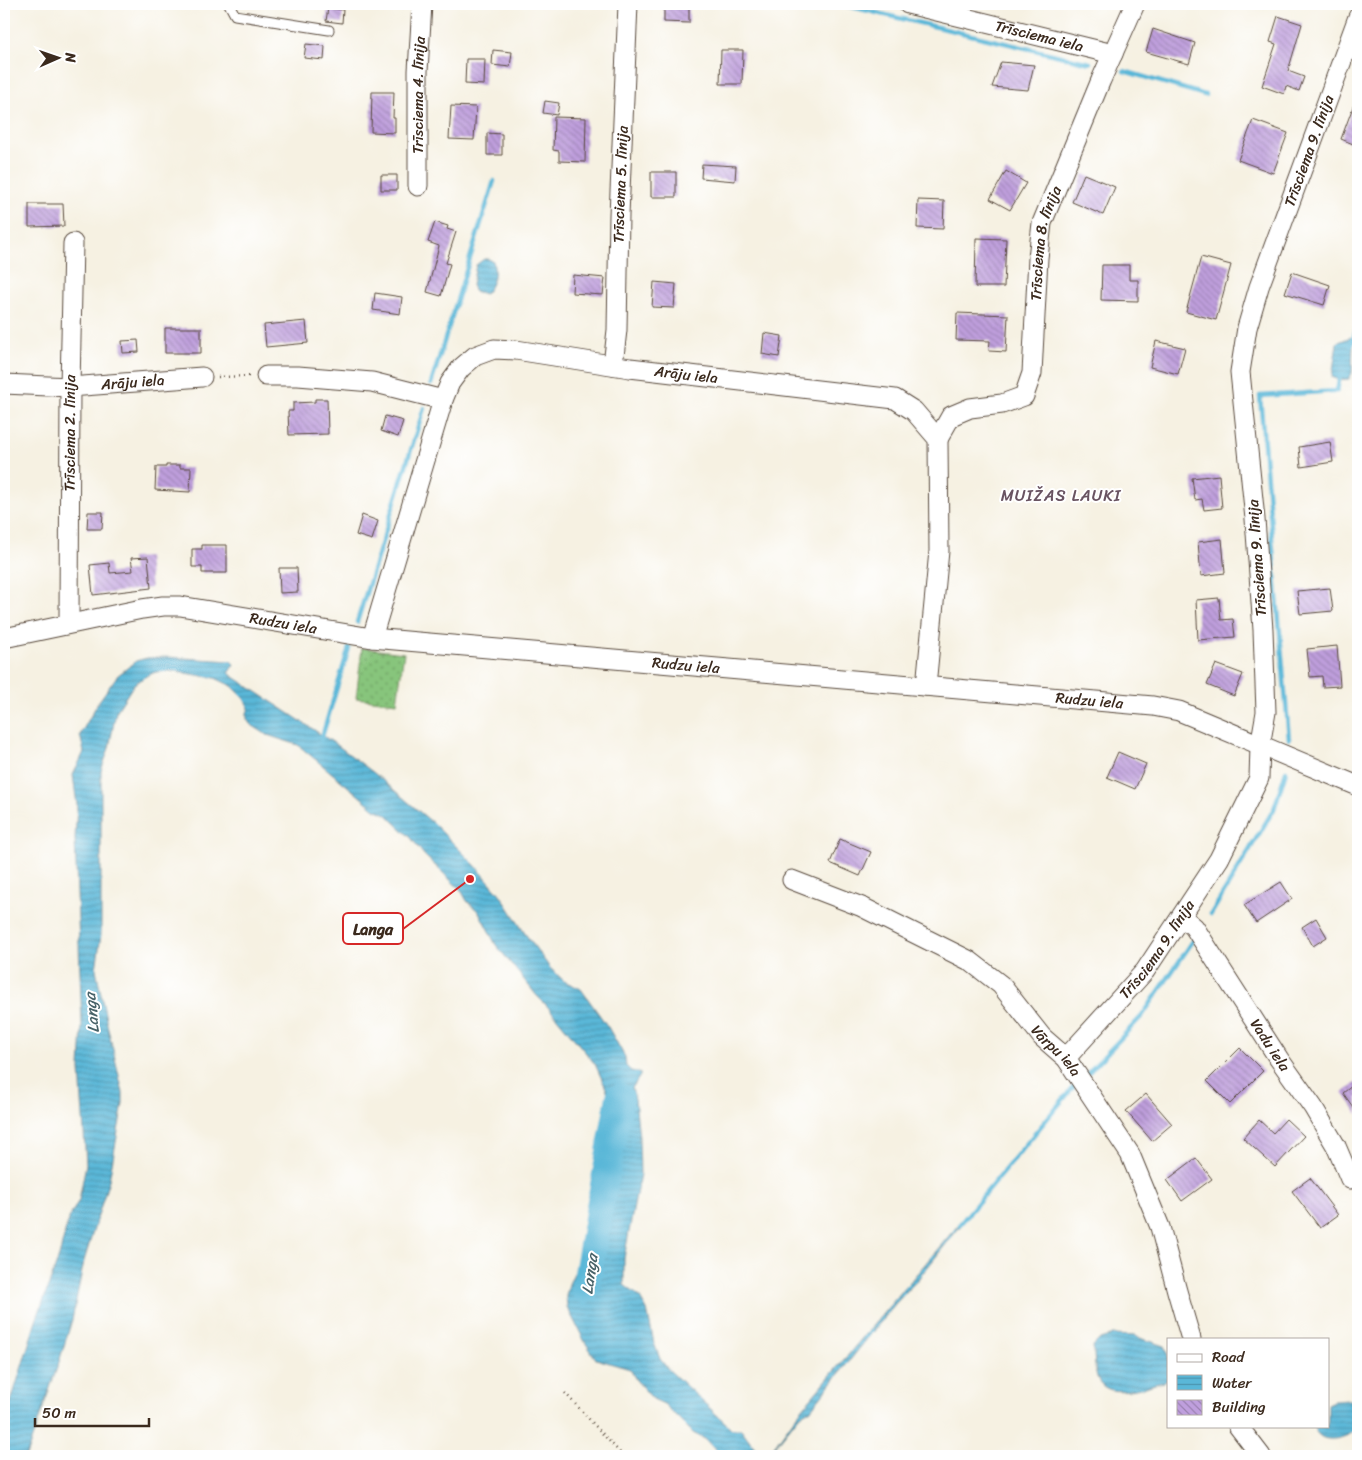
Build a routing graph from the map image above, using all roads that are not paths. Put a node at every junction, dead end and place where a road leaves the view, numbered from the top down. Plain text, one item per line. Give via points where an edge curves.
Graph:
1 (228, 4) edge
2 (422, 4) edge
3 (628, 4) edge
4 (911, 4) edge
5 (1135, 4) edge
6 (1358, 16) edge
7 (330, 30) dead end
8 (1113, 54) junction
9 (418, 186) dead end
10 (73, 243) dead end
11 (613, 365) junction
12 (266, 376) road end
13 (202, 377) road end
14 (4, 384) edge
15 (70, 387) junction
16 (443, 400) junction
17 (938, 439) junction
18 (69, 623) junction
19 (4, 638) edge
20 (372, 638) junction
21 (926, 686) junction
22 (1260, 746) junction
23 (1358, 786) edge
24 (792, 880) dead end
25 (1182, 917) junction
26 (1066, 1058) junction
27 (1350, 1179) dead end
28 (1192, 1338) edge
29 (1240, 1428) edge
30 (1261, 1456) edge

1 - 7 lane via 235,15
2 - 9 street, Trīsciema 4. līnija via 418,71
3 - 11 street, Trīsciema 5. līnija via 617,330
4 - 8 street, Trīsciema iela
5 - 8 street, Trīsciema 8. līnija
6 - 22 street, Trīsciema 9. līnija via 1258,287 1246,328 1240,372 1263,630 1266,712
8 - 17 street, Trīsciema 8. līnija via 1042,223 1032,373 1024,396 1002,404 970,408 950,416
10 - 15 street, Trīsciema 2. līnija
11 - 16 street, Arāju iela via 494,349 475,356 461,368
11 - 17 street, Arāju iela via 895,399 914,411
12 - 16 street via 372,382
13 - 15 street, Arāju iela
14 - 15 street, Arāju iela
15 - 18 street, Trīsciema 2. līnija
16 - 20 street, Arāju iela
17 - 21 street via 939,551
18 - 19 street, Rudzu iela
18 - 20 street, Rudzu iela via 163,606 180,606
20 - 21 street, Rudzu iela
21 - 22 street, Rudzu iela via 1152,706 1179,711
22 - 23 street, Rudzu iela
22 - 25 street, Trīsciema 9. līnija via 1259,778 1219,859
24 - 26 street, Vārpu iela via 862,907 970,962 1001,985 1042,1037
25 - 26 street, Trīsciema 9. līnija via 1145,971
25 - 27 street, Vadu iela via 1194,927 1313,1107 1336,1146
26 - 28 street, Vārpu iela via 1130,1154 1160,1227
29 - 30 street

